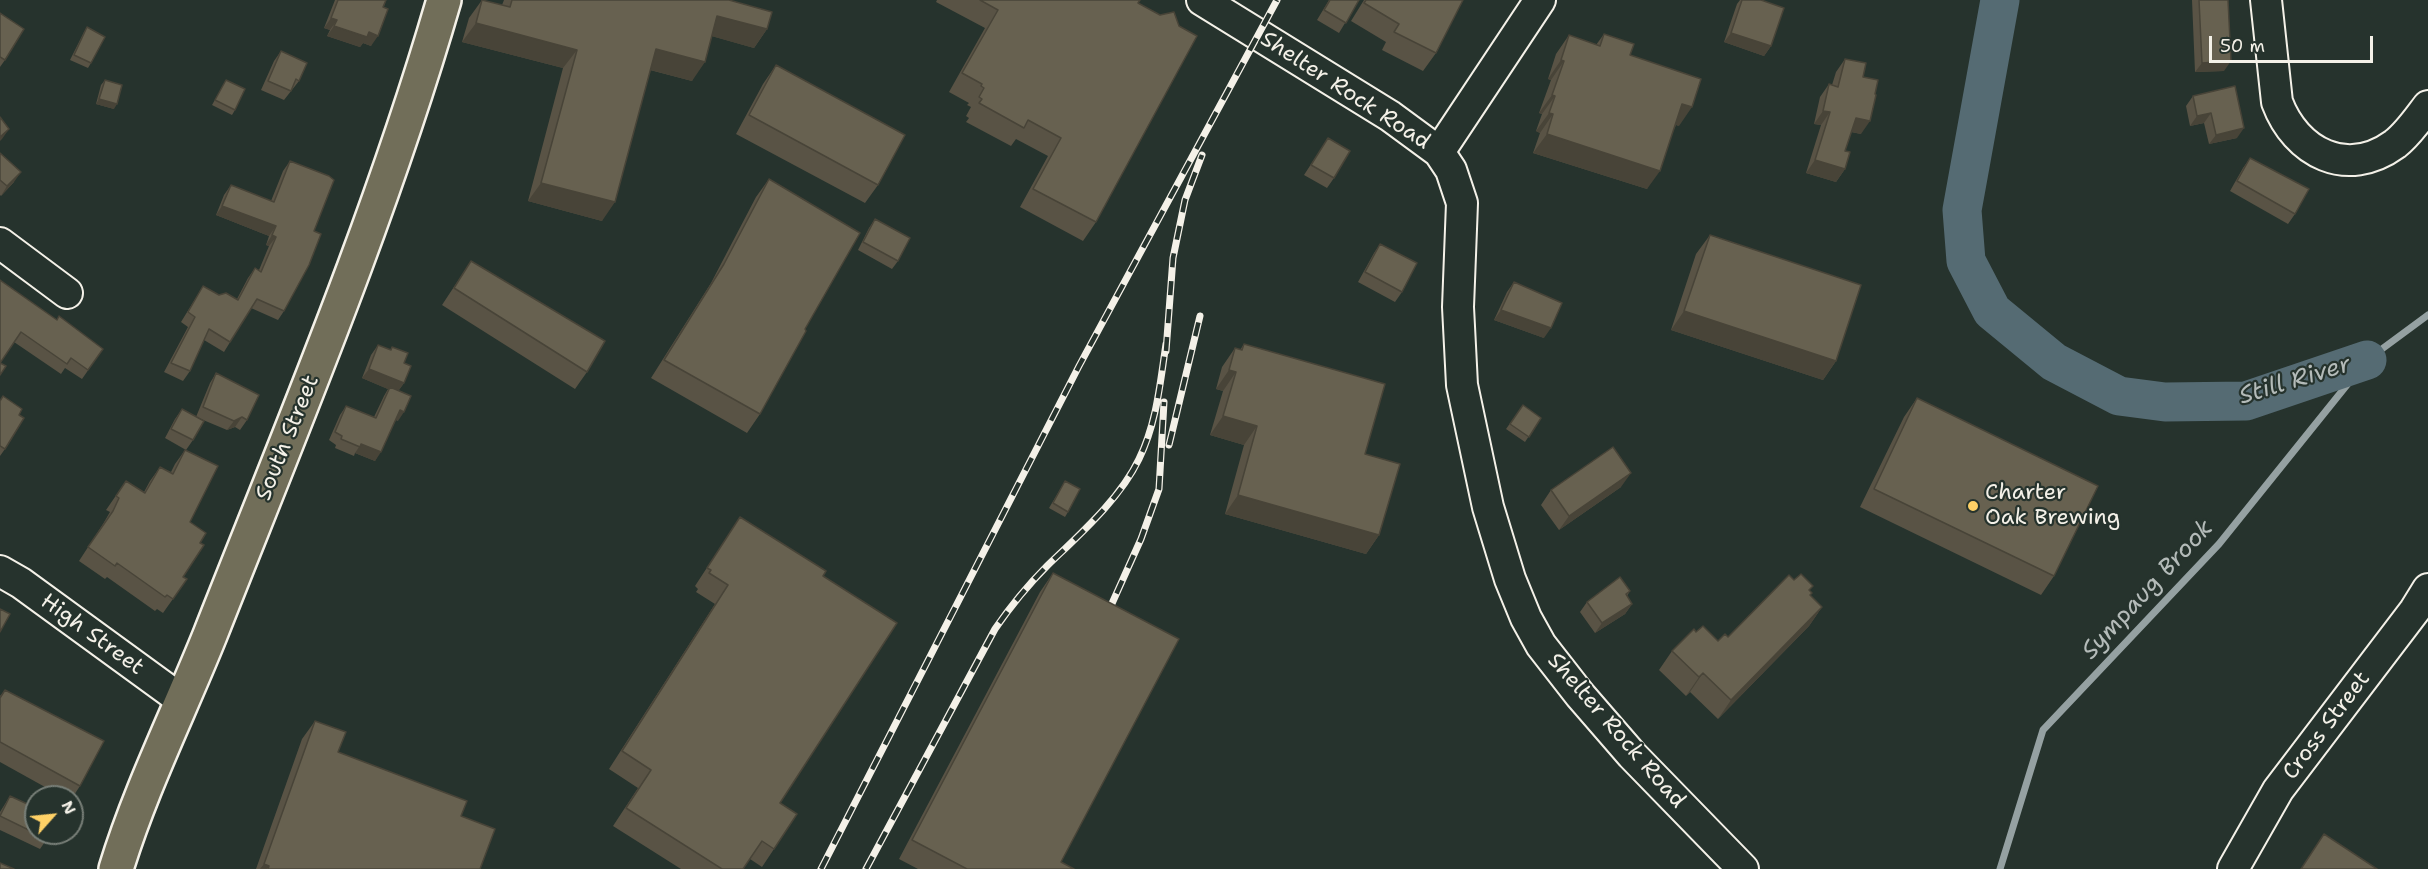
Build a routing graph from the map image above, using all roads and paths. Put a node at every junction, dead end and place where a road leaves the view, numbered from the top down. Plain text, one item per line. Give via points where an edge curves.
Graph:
1 (444, 0) edge
2 (1202, 0) edge
3 (1540, 0) edge
4 (2266, 0) edge
5 (2428, 106) edge
6 (1439, 152) junction
7 (0, 243) edge
8 (68, 293) dead end
9 (0, 571) edge
10 (2428, 589) edge
11 (183, 701) junction
12 (116, 869) edge
13 (1743, 869) edge
14 (2233, 869) edge

1 - 11 main road, South Street via 419,85 348,288
2 - 6 street, Shelter Rock Road via 1390,116
3 - 6 street
4 - 5 street via 2277,102 2292,132 2309,147 2326,157 2366,159 2396,143
6 - 13 street, Shelter Rock Road via 1451,170 1462,202 1458,307 1462,385 1488,507 1526,618 1541,645 1580,695 1632,755
7 - 8 street
9 - 11 street, High Street
10 - 14 street, Cross Street via 2278,790
11 - 12 main road, South Street

